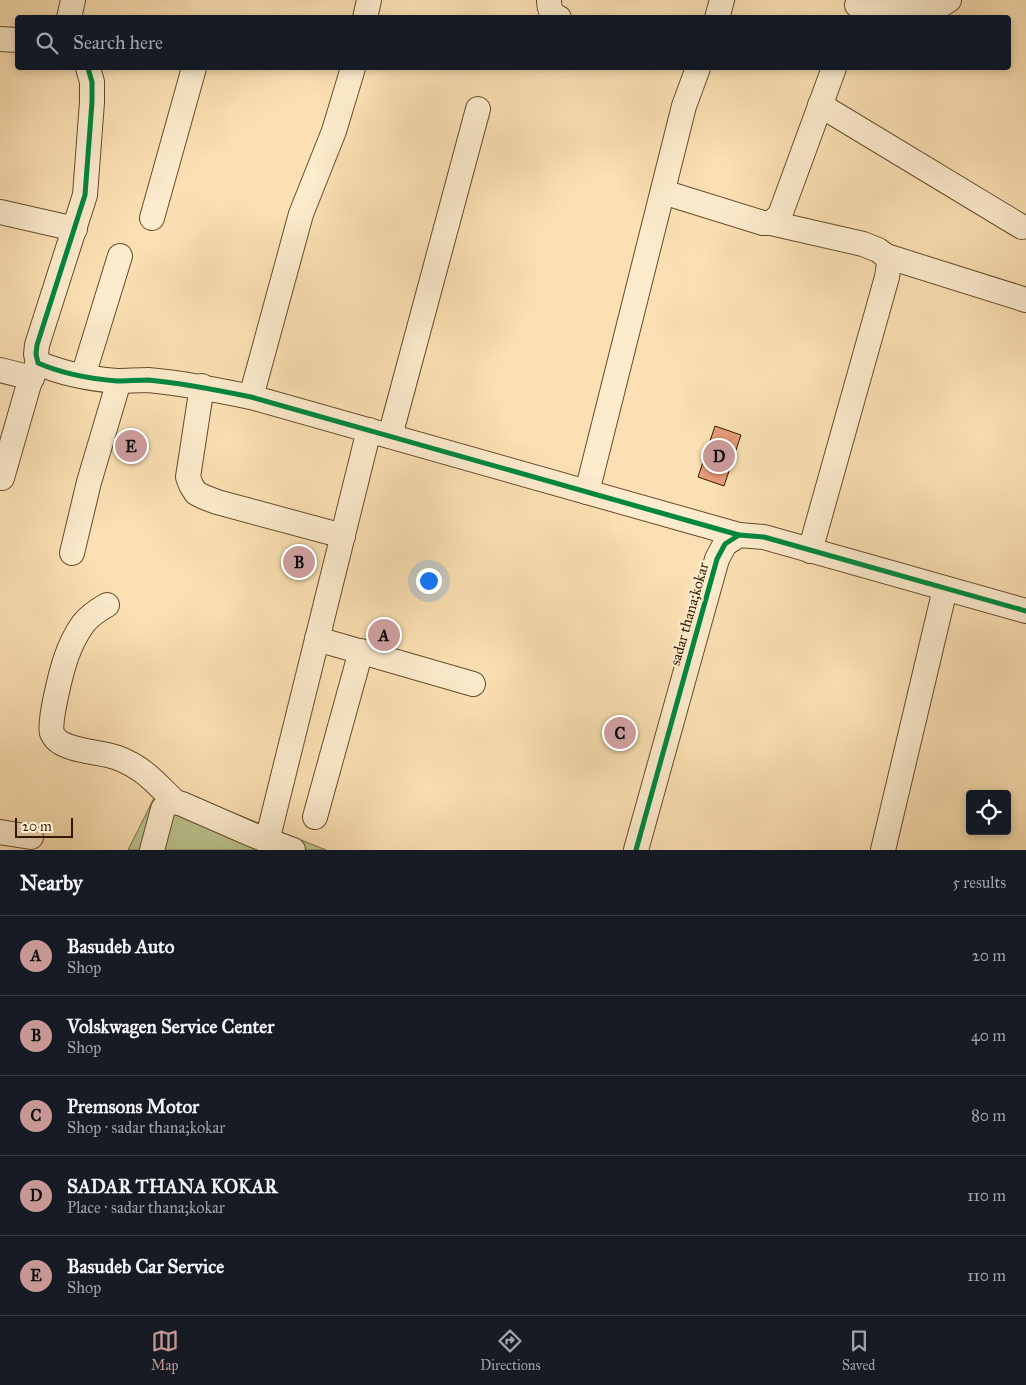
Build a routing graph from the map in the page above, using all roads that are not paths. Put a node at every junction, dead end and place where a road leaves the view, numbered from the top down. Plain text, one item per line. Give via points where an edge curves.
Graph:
1 (73, 0) edge
2 (369, 0) edge
3 (549, 0) edge
4 (722, 0) edge
5 (949, 0) edge
6 (857, 8) edge
7 (70, 15) edge
8 (365, 15) edge
9 (554, 15) edge
10 (718, 15) edge
11 (0, 39) edge
12 (15, 40) edge
13 (89, 70) edge
14 (193, 70) edge
15 (347, 70) edge
16 (697, 70) edge
17 (833, 70) edge
18 (820, 105) junction
19 (478, 109) dead end
20 (663, 192) junction
21 (0, 212) edge
22 (152, 218) dead end
23 (771, 223) junction
24 (1022, 227) dead end
25 (75, 229) junction
26 (120, 256) dead end
27 (886, 256) junction
28 (1026, 300) edge
29 (0, 370) edge
30 (35, 370) junction
31 (84, 376) junction
32 (119, 381) junction
33 (202, 386) junction
34 (251, 397) junction
35 (379, 433) junction
36 (2, 478) dead end
37 (587, 492) junction
38 (739, 535) junction
39 (343, 536) junction
40 (810, 550) junction
41 (72, 553) dead end
42 (945, 589) junction
43 (107, 605) dead end
44 (1026, 612) edge
45 (317, 639) junction
46 (361, 651) junction
47 (473, 684) dead end
48 (175, 802) junction
49 (316, 817) dead end
50 (0, 832) edge
51 (32, 837) dead end
52 (256, 842) edge
53 (152, 850) edge
54 (293, 850) edge
55 (636, 850) edge
56 (883, 850) edge

1 - 7 street
2 - 8 street
3 - 9 street via 549,8
4 - 10 street
5 - 6 street via 941,6
11 - 12 street
13 - 25 street via 92,102 88,176 86,195
14 - 22 street
15 - 34 street via 334,131 301,214
16 - 20 street via 684,106
17 - 18 street
18 - 23 street via 780,215
18 - 24 street
19 - 35 street
20 - 23 street
20 - 37 street
21 - 25 street
23 - 27 street via 863,244
25 - 30 street via 37,345
26 - 31 street
27 - 28 street
27 - 40 street via 889,263 887,277
29 - 30 street
30 - 31 street via 46,366
30 - 36 street
31 - 32 street
32 - 33 street via 146,380
32 - 41 street
33 - 34 street
33 - 39 street via 188,476 196,493 217,502
34 - 35 street
35 - 37 street
35 - 39 street
37 - 38 street
38 - 40 street via 764,537
38 - 55 street, sadar thana;kokar via 725,544 717,559
39 - 45 street
40 - 42 street
42 - 44 street
42 - 56 street
43 - 48 street via 90,615 83,624 65,659 51,718 52,732 57,740 69,746 138,767
45 - 46 street
45 - 52 street
46 - 47 street
46 - 49 street
48 - 52 street
48 - 53 street via 168,803 163,809
50 - 51 street
52 - 54 street

